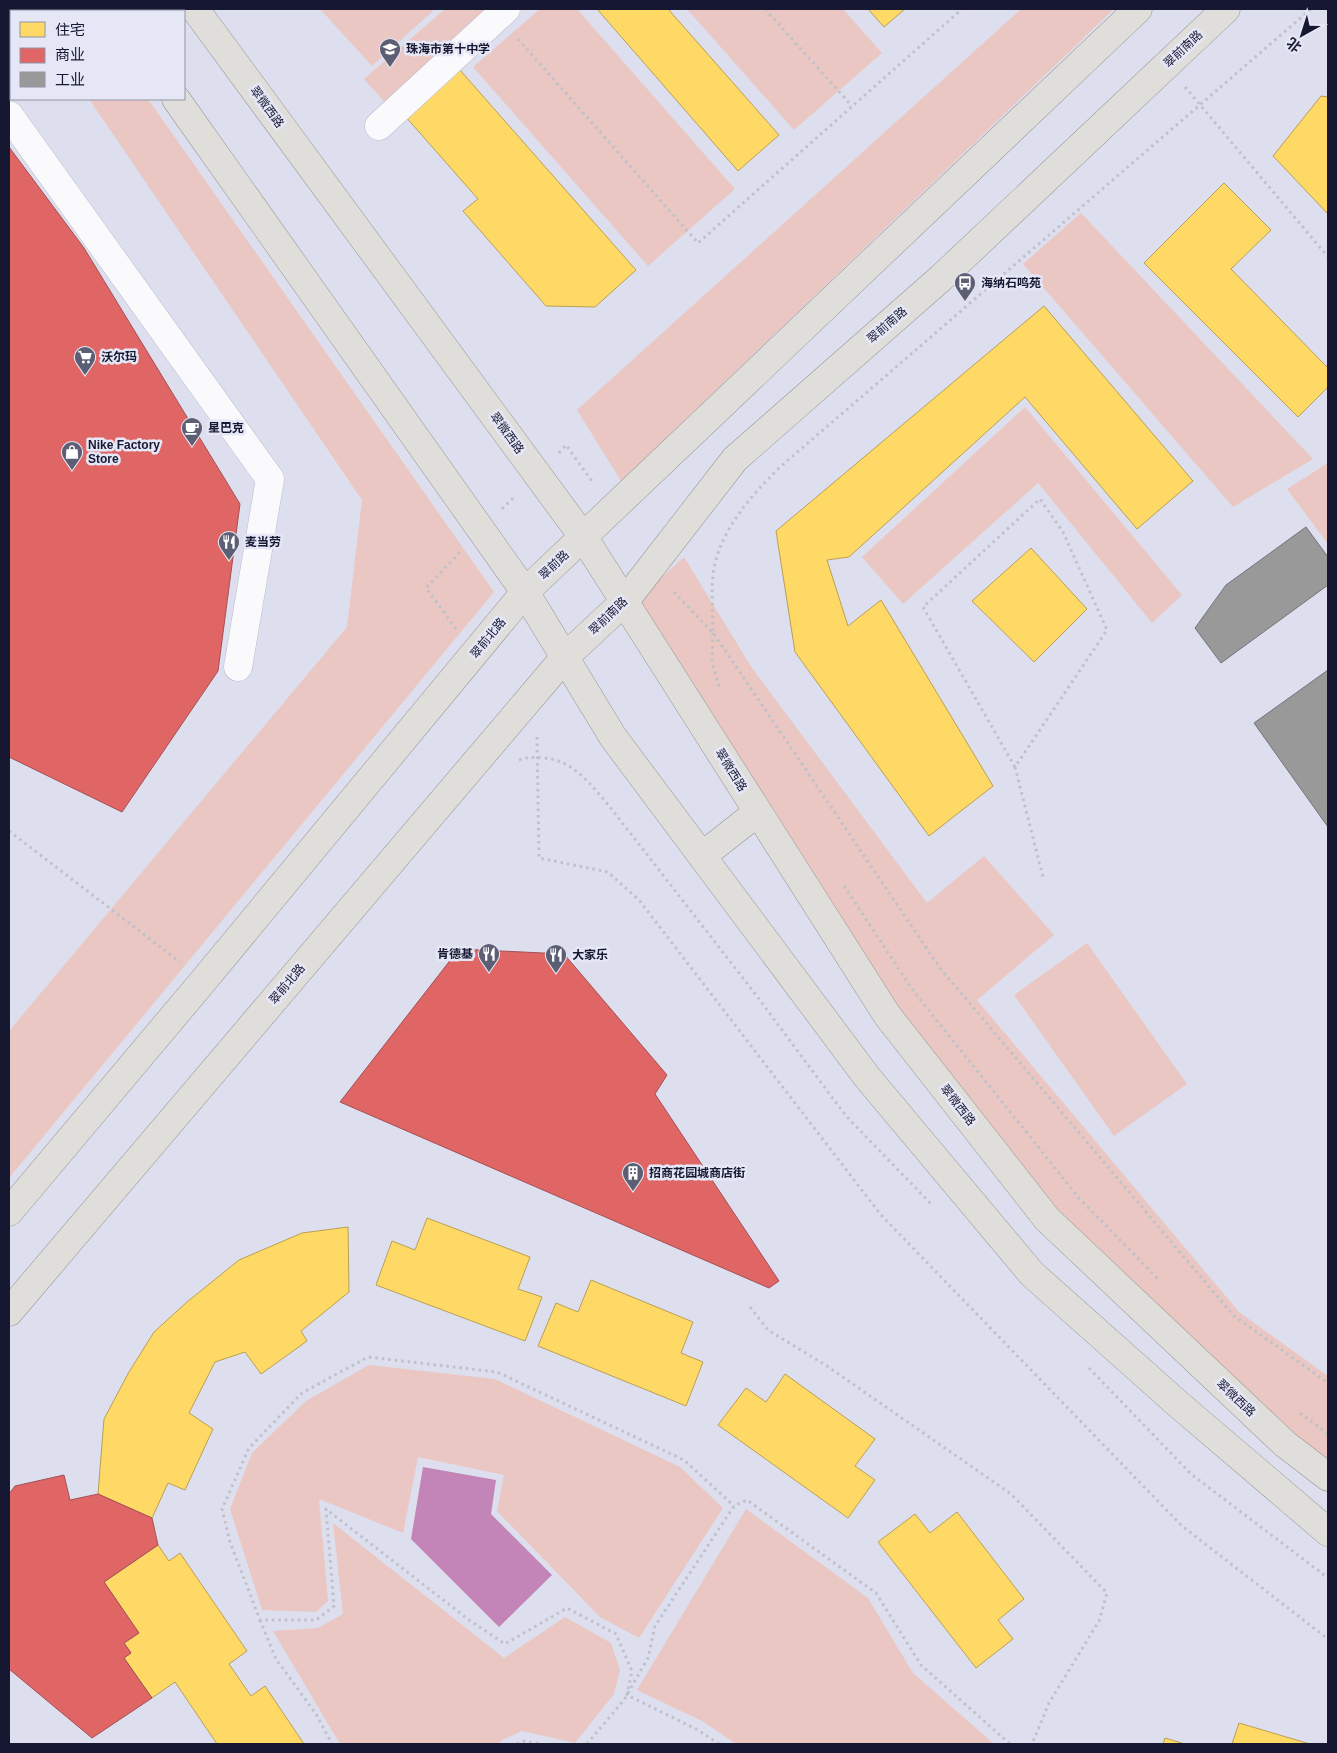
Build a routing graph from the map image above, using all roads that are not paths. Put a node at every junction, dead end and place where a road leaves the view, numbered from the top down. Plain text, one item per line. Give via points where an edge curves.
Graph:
1 (195, 9) edge
2 (1138, 9) edge
3 (1226, 9) edge
4 (502, 13) edge
5 (177, 100) edge
6 (9, 115) edge
7 (379, 126) dead end
8 (584, 538) junction
9 (525, 592) junction
10 (625, 601) junction
11 (564, 657) junction
12 (238, 667) dead end
13 (758, 812) junction
14 (702, 856) junction
15 (9, 1212) edge
16 (9, 1312) edge
17 (1328, 1477) edge
18 (1328, 1532) edge

1 - 8 main road, 翠微西路
2 - 8 main road
3 - 10 main road, 翠前南路 via 941,278 735,459
4 - 7 lane
5 - 9 main road
6 - 12 lane via 270,479
8 - 9 main road, 翠前路
8 - 10 main road, 翠微西路
9 - 11 main road
9 - 15 main road, 翠前北路
10 - 11 main road, 翠前南路
10 - 13 main road, 翠微西路
11 - 14 main road via 613,737
11 - 16 main road, 翠前北路
13 - 14 main road
13 - 17 main road, 翠微西路 via 887,1015 1047,1219 1286,1444
14 - 18 main road via 867,1077 1032,1274

